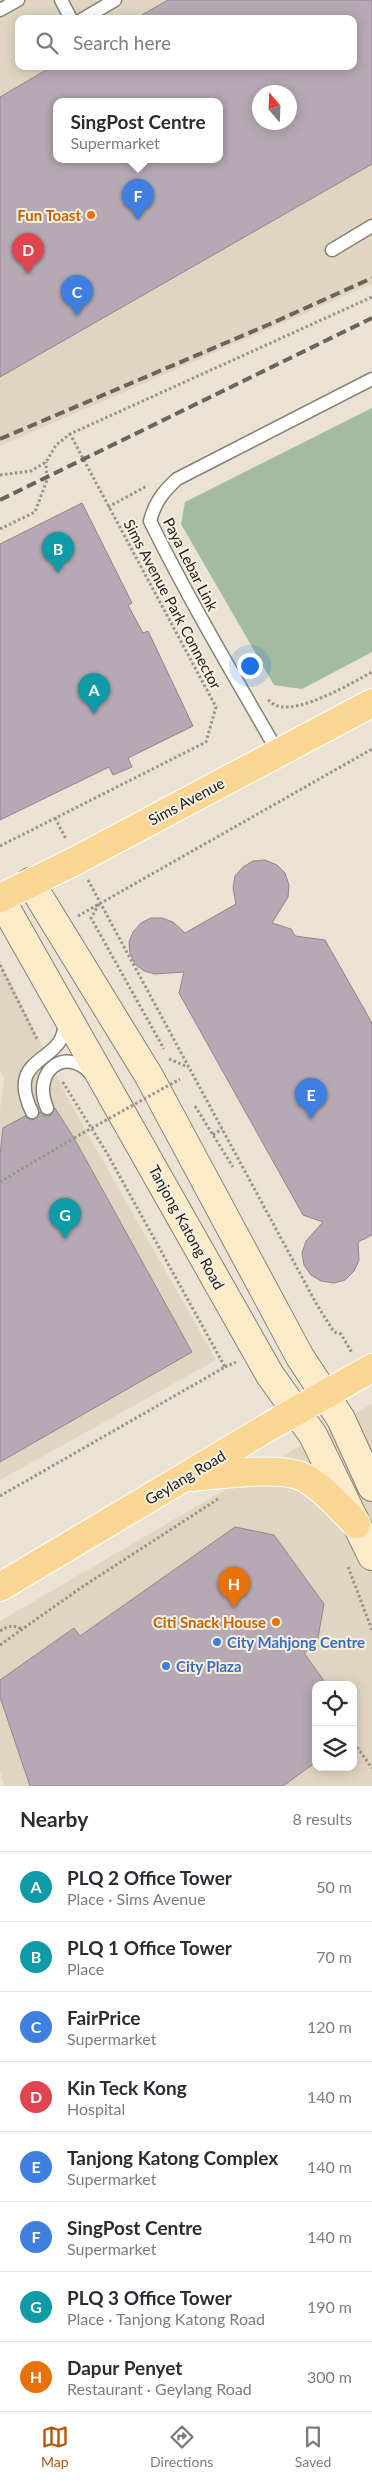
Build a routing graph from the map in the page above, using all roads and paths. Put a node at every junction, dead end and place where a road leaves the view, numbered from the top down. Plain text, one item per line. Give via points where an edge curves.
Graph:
1 (18, 0) edge
2 (61, 0) edge
3 (114, 0) edge
4 (0, 10) edge
5 (69, 15) edge
6 (90, 15) edge
7 (372, 226) edge
8 (332, 250) dead end
9 (372, 297) edge
10 (372, 379) edge
11 (70, 434) junction
12 (46, 462) junction
13 (0, 474) edge
14 (0, 530) edge
15 (372, 672) edge
16 (264, 697) dead end
17 (372, 703) edge
18 (372, 749) edge
19 (278, 752) junction
20 (0, 846) edge
21 (30, 882) junction
22 (0, 898) edge
23 (100, 904) junction
24 (54, 995) junction
25 (188, 1066) junction
26 (180, 1079) dead end
27 (118, 1106) junction
28 (195, 1106) dead end
29 (47, 1108) dead end
30 (32, 1112) dead end
31 (222, 1129) junction
32 (213, 1135) junction
33 (108, 1155) dead end
34 (233, 1167) dead end
35 (0, 1182) edge
36 (341, 1334) dead end
37 (372, 1368) edge
38 (324, 1395) junction
39 (296, 1411) junction
40 (184, 1478) junction
41 (372, 1488) edge
42 (226, 1494) dead end
43 (0, 1496) edge
44 (356, 1524) junction
45 (359, 1558) edge
46 (0, 1587) edge
47 (21, 1630) junction
48 (372, 1630) edge
49 (0, 1631) edge
50 (0, 1645) edge
51 (358, 1747) dead end
52 (372, 1768) edge

1 - 4 lane
2 - 5 lane
3 - 6 lane
7 - 8 lane
9 - 11 path
10 - 19 lane, Paya Lebar Link via 177,479 160,496 150,521 201,621
11 - 12 path via 56,445
11 - 20 path, Sims Avenue Park Connector via 216,707 206,742
12 - 13 path via 31,471
12 - 14 path via 47,480 35,512
15 - 16 path via 327,696 295,706 278,706
17 - 19 main road, Sims Avenue
18 - 23 path
19 - 21 main road, Sims Avenue
21 - 22 main road, Sims Avenue
21 - 38 main road via 149,1076 300,1357
22 - 24 main road, Tanjong Katong Road
23 - 25 path
23 - 25 path via 91,918 170,1061
24 - 27 main road, Tanjong Katong Road
24 - 30 lane via 65,1021 64,1033 59,1044 36,1061 26,1075 25,1094
25 - 31 path
26 - 35 path, bridge
27 - 29 lane via 85,1067 63,1062 53,1066 45,1075 42,1097
27 - 39 main road, Tanjong Katong Road via 270,1375
28 - 32 path
31 - 32 path
31 - 36 path via 317,1305 334,1332
32 - 34 path
33 - 43 path via 225,1367
37 - 38 main road, Geylang Road
38 - 39 main road, Geylang Road
38 - 41 main road via 341,1419
39 - 40 main road, Geylang Road
39 - 44 main road, Tanjong Katong Road via 313,1435
40 - 44 main road via 259,1472 283,1472 303,1477 326,1493
40 - 46 main road, Geylang Road
42 - 47 path
44 - 45 main road, Tanjong Katong Road
45 - 48 path
47 - 49 path via 7,1626
47 - 50 path
51 - 52 path

